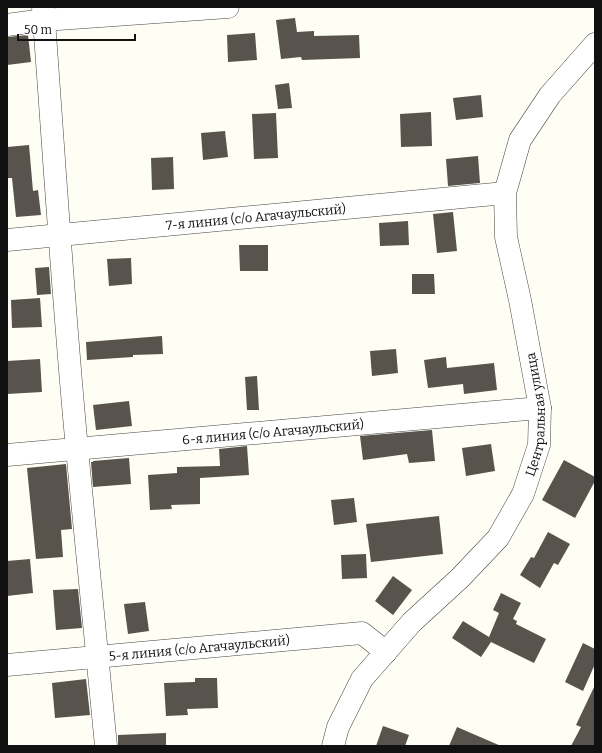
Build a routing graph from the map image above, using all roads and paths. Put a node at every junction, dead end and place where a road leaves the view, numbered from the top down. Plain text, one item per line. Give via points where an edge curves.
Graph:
1 (228, 7) edge
2 (43, 14) edge
3 (7, 25) edge
4 (595, 44) edge
5 (505, 193) junction
6 (59, 235) junction
7 (7, 240) edge
8 (540, 408) junction
9 (77, 449) junction
10 (7, 455) edge
11 (386, 652) junction
12 (98, 658) junction
13 (7, 665) edge
14 (106, 746) edge
15 (333, 746) edge

1 - 2 street
2 - 3 street
2 - 6 street
4 - 5 street, Центральная улица via 550,95 520,140
5 - 6 street, 7-я линия (с/о Агачаульский)
5 - 8 street, Центральная улица via 506,237
6 - 7 street, 7-я линия (с/о Агачаульский)
6 - 9 street
8 - 9 street, 6-я линия (с/о Агачаульский)
8 - 11 street, Центральная улица via 539,445 523,494 498,538 460,578 412,622
9 - 10 street, 6-я линия (с/о Агачаульский)
9 - 12 street
11 - 12 street, 5-я линия (с/о Агачаульский) via 362,633
11 - 15 street, Центральная улица via 362,680 338,727
12 - 13 street, 5-я линия (с/о Агачаульский)
12 - 14 street

